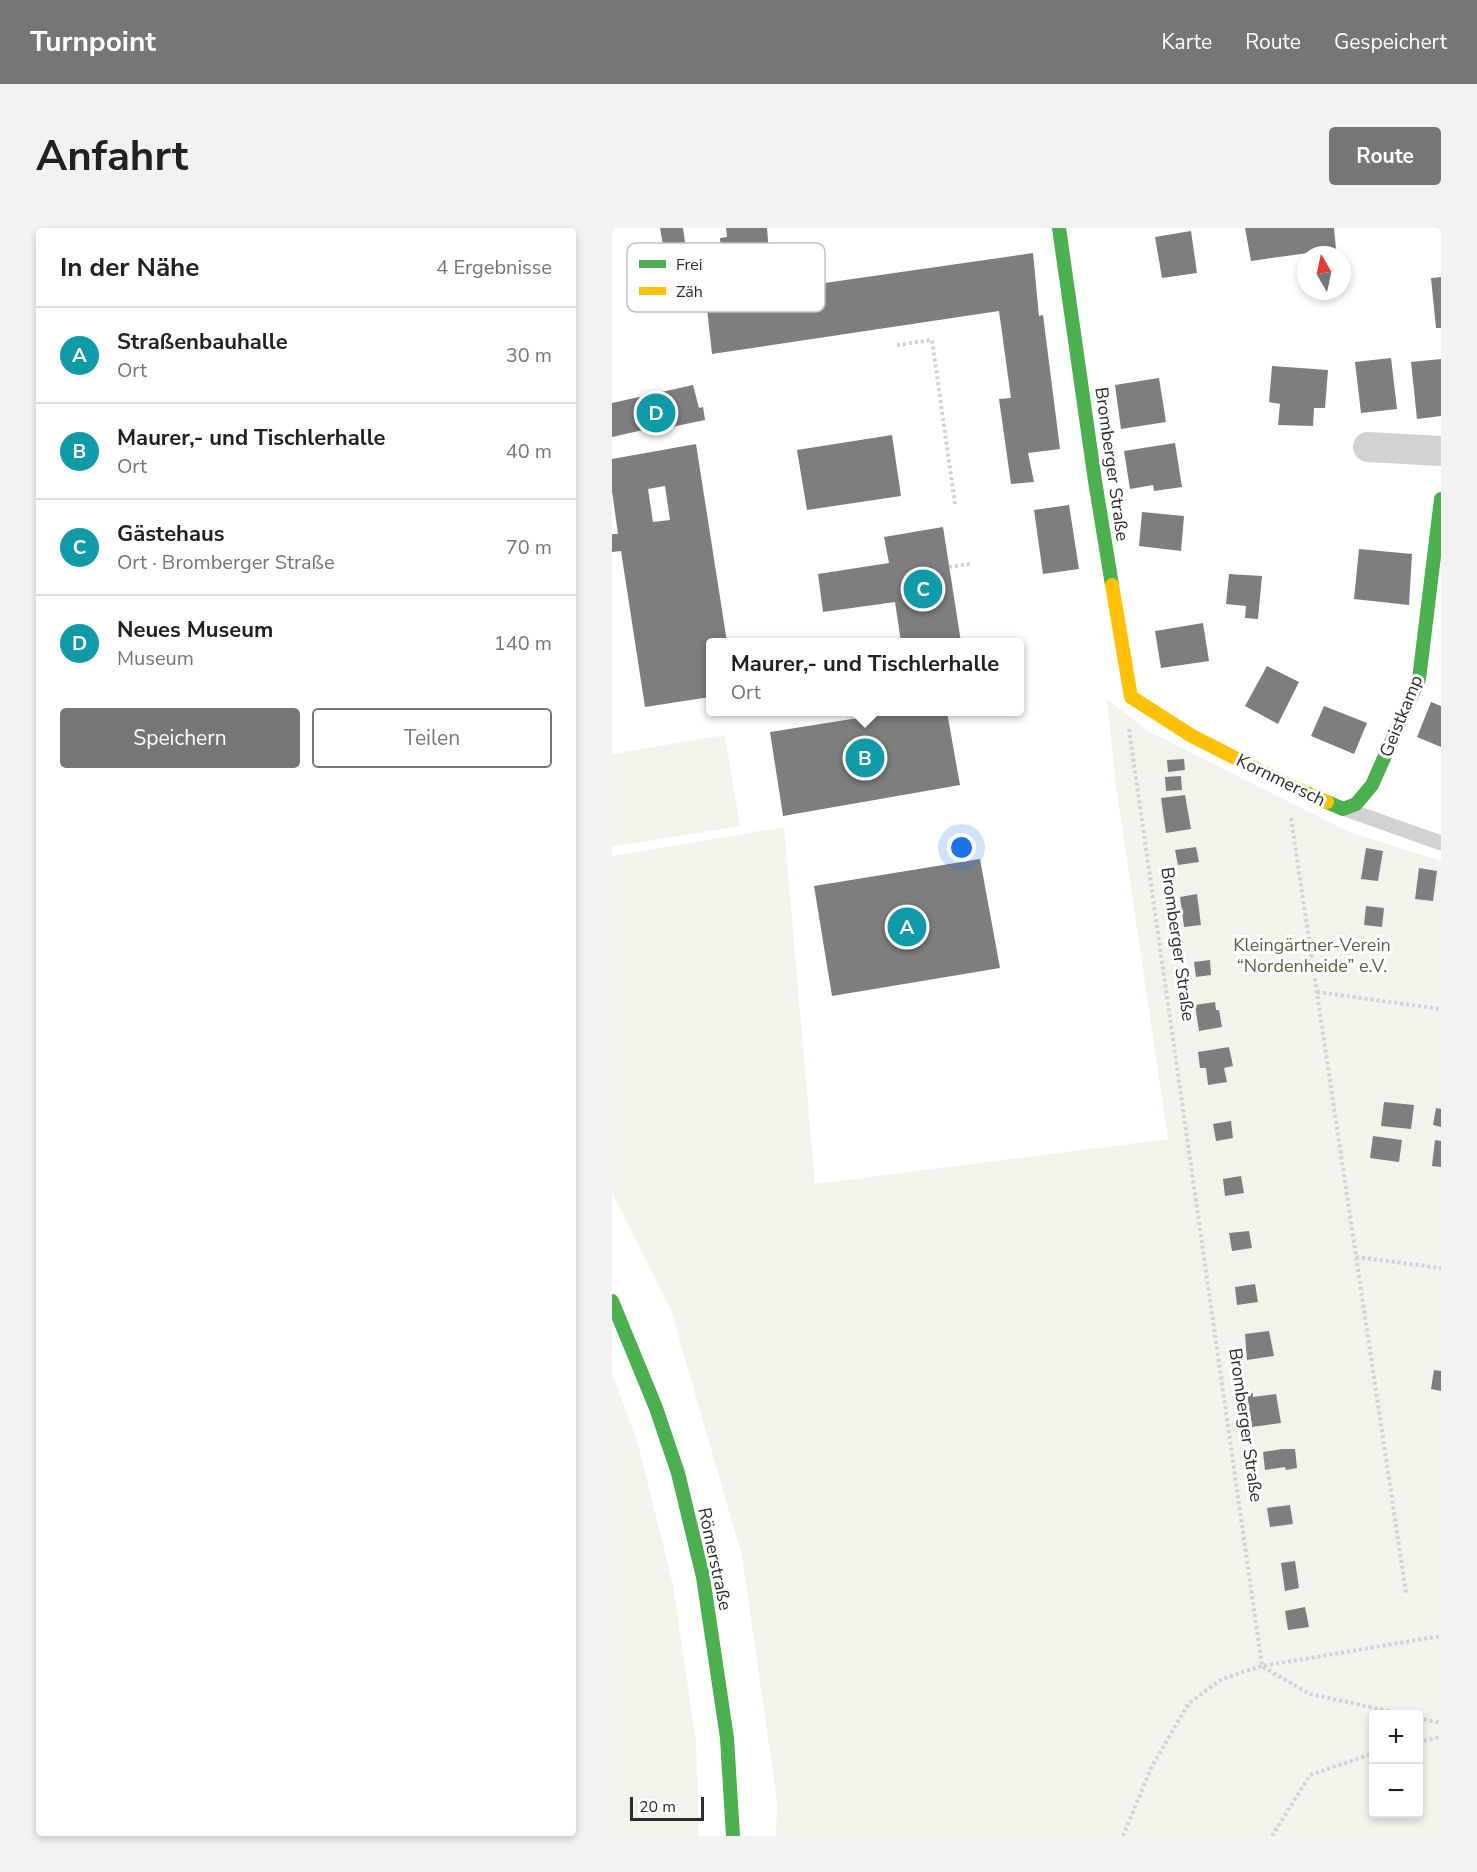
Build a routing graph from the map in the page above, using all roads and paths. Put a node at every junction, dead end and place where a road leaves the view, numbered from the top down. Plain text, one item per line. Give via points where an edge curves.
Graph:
1 (1059, 228) edge
2 (897, 345) dead end
3 (1368, 447) dead end
4 (1441, 451) edge
5 (1441, 499) edge
6 (955, 504) dead end
7 (970, 564) dead end
8 (950, 567) dead end
9 (1131, 696) junction
10 (1286, 784) junction
11 (1343, 809) junction
12 (1441, 843) edge
13 (1317, 992) junction
14 (1441, 1009) edge
15 (1356, 1257) junction
16 (1441, 1268) edge
17 (612, 1301) edge
18 (1406, 1593) dead end
19 (1441, 1636) edge
20 (1262, 1666) junction
21 (1384, 1710) edge
22 (1423, 1719) edge
23 (1441, 1723) edge
24 (1441, 1737) edge
25 (1423, 1741) edge
26 (1369, 1755) edge
27 (732, 1836) edge
28 (1123, 1836) edge
29 (1272, 1836) edge

1 - 9 street, Bromberger Straße
2 - 6 path via 932,340
3 - 4 street
5 - 11 street, Geistkamp via 1419,679 1372,785 1356,804
7 - 8 path
9 - 10 street, Kornmersch via 1192,736
9 - 20 path, Bromberger Straße via 1127,711
10 - 11 street, Kornmersch
10 - 13 path
11 - 12 lane, Kornmersch
13 - 14 path
13 - 15 path
15 - 16 path
15 - 18 path
17 - 27 street, Römerstraße via 671,1451 703,1577 728,1738
19 - 20 path
20 - 21 path via 1310,1694
20 - 28 path via 1222,1679 1189,1703 1152,1766
22 - 23 path
24 - 25 path
26 - 29 path via 1310,1775

